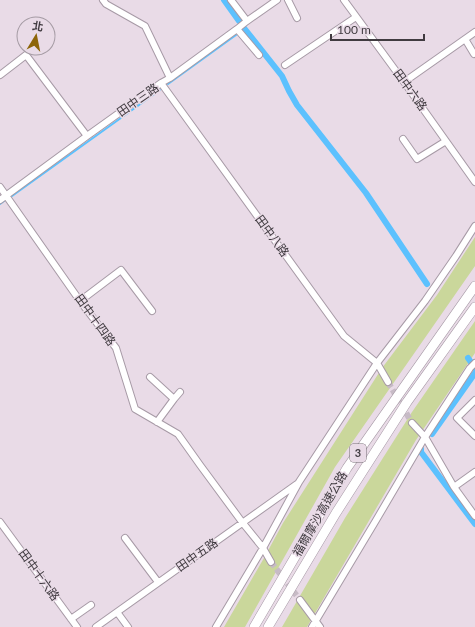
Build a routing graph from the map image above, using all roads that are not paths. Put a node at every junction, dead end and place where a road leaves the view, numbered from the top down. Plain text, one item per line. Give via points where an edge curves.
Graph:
1 (102, 0) edge
2 (231, 0) edge
3 (278, 0) edge
4 (288, 0) edge
5 (344, 0) edge
6 (356, 17) junction
7 (296, 18) dead end
8 (247, 21) junction
9 (237, 29) junction
10 (475, 32) edge
11 (465, 39) junction
12 (474, 54) edge
13 (259, 55) dead end
14 (285, 66) dead end
15 (0, 75) edge
16 (170, 78) junction
17 (404, 82) junction
18 (161, 83) junction
19 (87, 136) junction
20 (404, 139) dead end
21 (446, 141) junction
22 (475, 182) edge
23 (0, 187) edge
24 (6, 196) junction
25 (0, 200) edge
26 (475, 226) edge
27 (475, 286) edge
28 (80, 301) junction
29 (475, 306) edge
30 (152, 311) dead end
31 (377, 363) junction
32 (475, 363) edge
33 (150, 377) dead end
34 (388, 382) tunnel mouth
35 (180, 392) dead end
36 (174, 399) junction
37 (475, 400) edge
38 (157, 422) junction
39 (412, 423) tunnel mouth
40 (475, 436) edge
41 (425, 437) junction
42 (475, 472) edge
43 (298, 482) junction
44 (454, 487) junction
45 (475, 516) edge
46 (0, 522) edge
47 (242, 522) junction
48 (125, 538) dead end
49 (263, 548) junction
50 (272, 562) tunnel mouth
51 (158, 582) junction
52 (300, 600) tunnel mouth
53 (91, 605) dead end
54 (117, 612) junction
55 (71, 619) junction
56 (315, 620) junction
57 (77, 627) edge
58 (96, 627) edge
59 (128, 627) edge
60 (216, 627) edge
61 (254, 627) edge
62 (268, 627) edge
63 (312, 627) edge
64 (320, 627) edge

1 - 16 street via 145,26
2 - 8 street
3 - 8 street, 田中三路
4 - 7 street
5 - 6 street, 田中六路
6 - 14 street
6 - 17 street, 田中六路
8 - 9 street, 田中三路
9 - 13 street
9 - 16 street, 田中三路
10 - 11 street
11 - 12 street
11 - 17 street
15 - 19 street via 26,56
16 - 18 street, 田中三路
17 - 21 street, 田中六路
18 - 19 street, 田中三路
18 - 31 street, 田中八路 via 344,336
19 - 24 street, 田中三路
20 - 21 street via 417,159
21 - 22 street, 田中六路
23 - 24 street, 田中十四路
24 - 25 street, 田中三路
24 - 28 street, 田中十四路
26 - 31 street via 425,301
27 - 61 highway, 福爾摩沙高速公路 / 3 via 347,468
28 - 30 street via 121,270
28 - 38 street, 田中十四路 via 116,348 135,409
29 - 62 highway, 福爾摩沙高速公路 / 3 via 402,409
31 - 34 street, 田中八路
31 - 43 street
32 - 41 street
33 - 36 street
35 - 36 street
36 - 38 street
37 - 40 street via 457,418
38 - 47 street, 田中十四路 via 178,434
39 - 41 street
41 - 44 street
41 - 56 street
42 - 44 street
43 - 47 street, 田中五路
43 - 49 street
44 - 45 street
46 - 55 street, 田中十六路
47 - 49 street, 田中十四路
47 - 51 street, 田中五路
48 - 51 street
49 - 50 street, 田中十四路
49 - 60 street
51 - 54 street, 田中五路
52 - 56 street
53 - 55 street
54 - 58 street, 田中五路
54 - 59 street
55 - 57 street, 田中十六路
56 - 63 street
56 - 64 street

